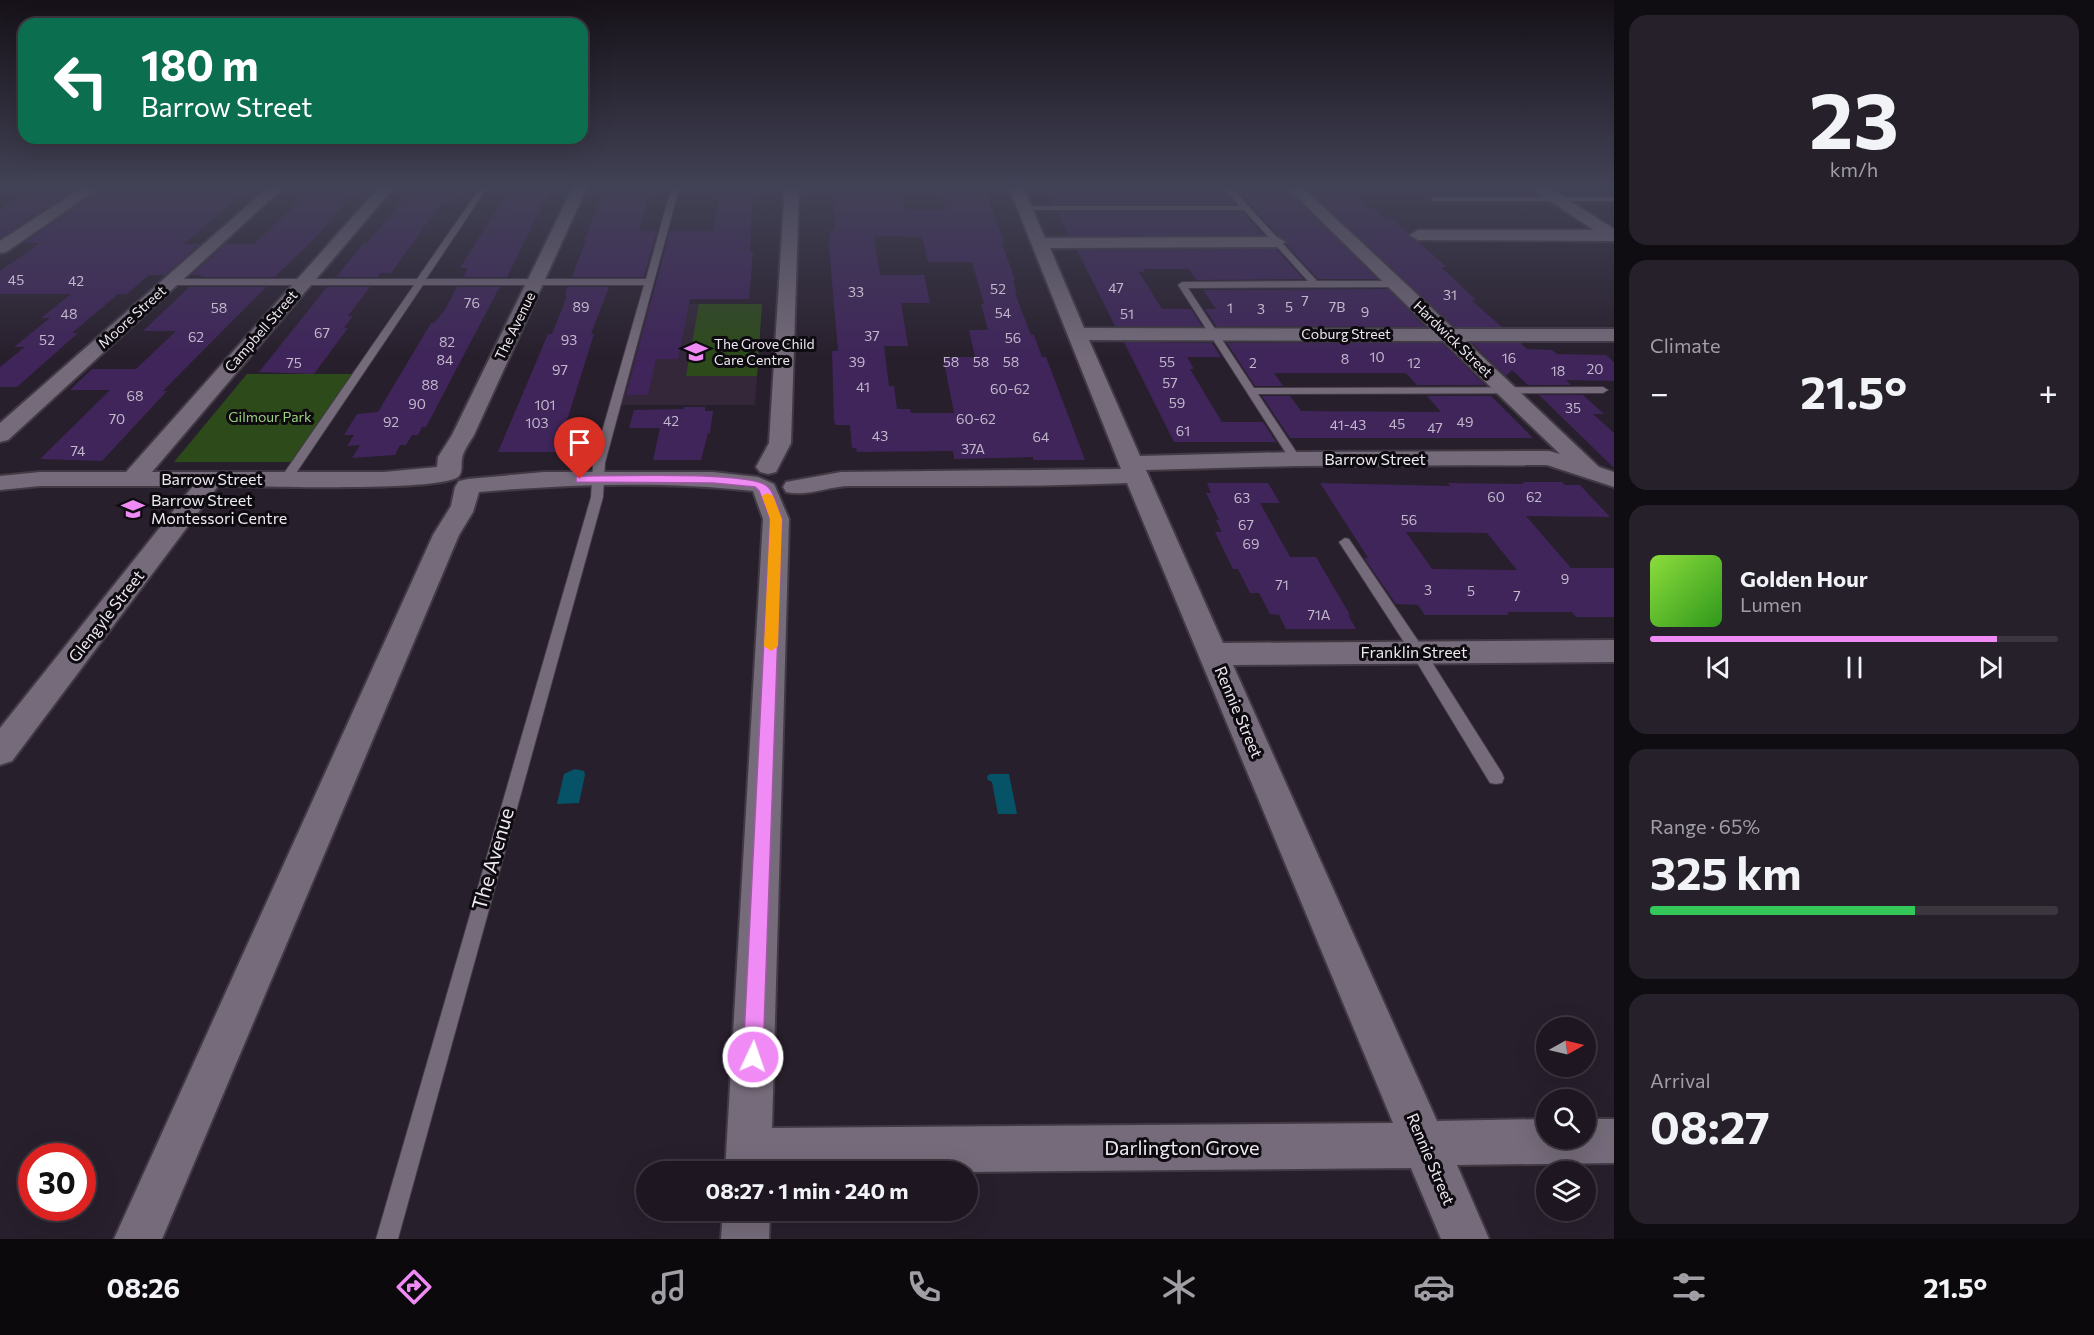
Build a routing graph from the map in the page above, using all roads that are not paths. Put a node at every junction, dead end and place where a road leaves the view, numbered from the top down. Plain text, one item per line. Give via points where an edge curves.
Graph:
1 (214, 243) edge
2 (338, 243) edge
3 (446, 243) edge
4 (554, 243) edge
5 (660, 243) edge
6 (789, 243) edge
7 (1039, 243) joint
8 (1082, 243) edge
9 (1278, 243) edge
10 (1353, 243) edge
11 (170, 282) junction
12 (304, 282) junction
13 (420, 282) junction
14 (536, 282) junction
15 (649, 282) junction
16 (1315, 284) junction
17 (1396, 284) junction
18 (1078, 334) junction
19 (1214, 334) junction
20 (1448, 335) junction
21 (1614, 335) edge
22 (1603, 390) dead end
23 (1249, 391) junction
24 (1507, 391) junction
25 (4, 434) edge
26 (1294, 459) junction
27 (1134, 469) junction
28 (0, 475) edge
29 (1605, 478) edge
30 (40, 479) junction
31 (133, 479) junction
32 (211, 479) junction
33 (286, 479) junction
34 (456, 479) junction
35 (597, 479) junction
36 (0, 483) edge
37 (778, 483) junction
38 (1614, 494) edge
39 (1345, 542) dead end
40 (1614, 651) edge
41 (1418, 652) junction
42 (1214, 654) junction
43 (0, 752) edge
44 (1496, 778) dead end
45 (1614, 1141) edge
46 (1426, 1145) junction
47 (749, 1161) edge
48 (746, 1221) edge
49 (138, 1239) edge
50 (387, 1239) edge
51 (745, 1239) edge
52 (1465, 1239) edge

1 - 11 street, Moore Street
2 - 12 street, Campbell Street
3 - 13 lane
4 - 14 street, The Avenue
5 - 15 lane, The Avenue
6 - 37 street
7 - 8 street
7 - 18 street, Rennie Street
9 - 16 lane
10 - 17 street, Hardwick Street
11 - 12 lane
11 - 25 street, Moore Street
12 - 13 lane
12 - 31 street, Campbell Street
13 - 14 lane
13 - 33 lane
14 - 15 lane
14 - 34 street, The Avenue via 450,457
15 - 35 lane, The Avenue
16 - 17 lane
16 - 19 lane via 1182,285
17 - 20 street, Hardwick Street
18 - 19 street, Coburg Street
18 - 27 street, Rennie Street
19 - 20 street, Coburg Street
19 - 23 lane
20 - 21 street, Coburg Street
20 - 24 street, Hardwick Street
22 - 24 lane
23 - 24 lane
23 - 26 lane
24 - 29 street, Hardwick Street
26 - 27 street, Barrow Street
26 - 29 street, Barrow Street via 1549,458
27 - 37 street, Barrow Street via 1077,478
27 - 42 street, Rennie Street
28 - 30 street, Barrow Street
29 - 38 street, Hardwick Street
30 - 31 street, Barrow Street
30 - 36 street, Barrow Street
31 - 32 street, Barrow Street
32 - 33 street, Barrow Street
32 - 43 street, Glengyle Street
33 - 34 street, Barrow Street
34 - 35 street, Barrow Street
34 - 49 street, The Avenue via 446,536
35 - 37 street, Barrow Street
35 - 50 lane, The Avenue via 597,497
37 - 47 street
39 - 41 lane
40 - 41 street, Franklin Street
41 - 42 street, Franklin Street
41 - 44 lane
42 - 46 street, Rennie Street
45 - 46 street, Darlington Grove
46 - 47 street, Darlington Grove
46 - 52 street, Rennie Street
48 - 51 street

